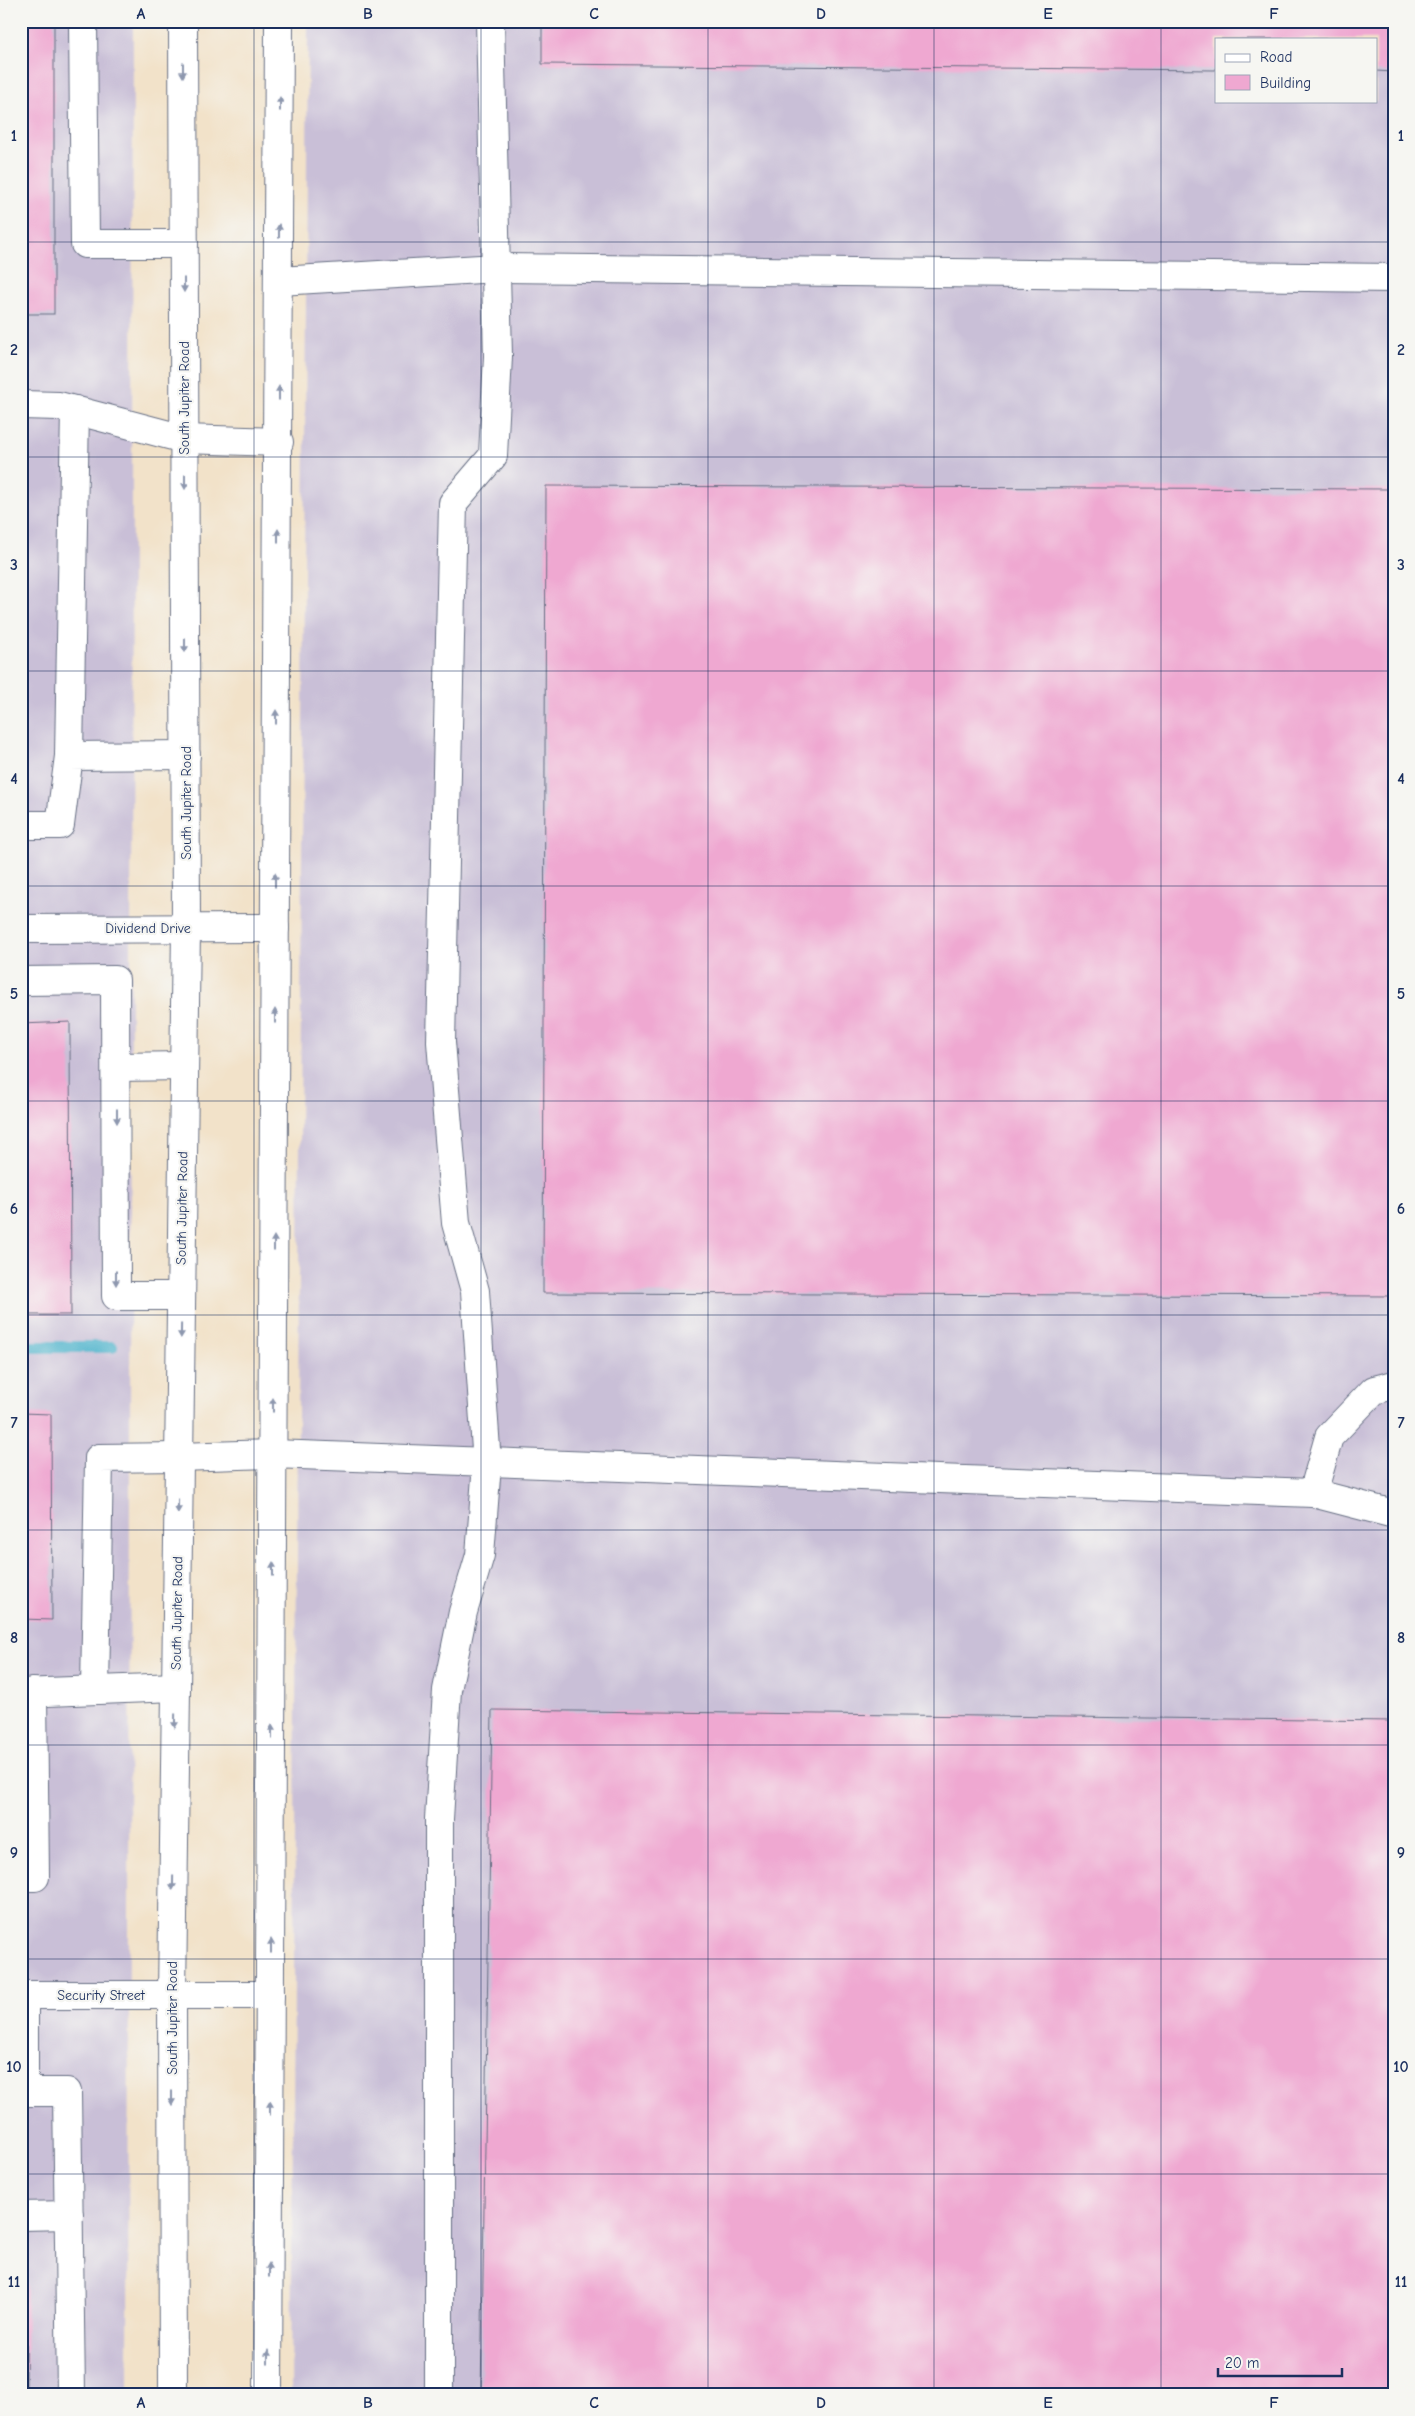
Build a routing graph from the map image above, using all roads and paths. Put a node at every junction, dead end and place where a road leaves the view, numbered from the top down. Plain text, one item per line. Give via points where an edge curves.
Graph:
1 (83, 21) edge
2 (183, 21) edge
3 (279, 21) edge
4 (490, 21) edge
5 (184, 244) junction
6 (497, 268) junction
7 (1394, 278) edge
8 (279, 281) junction
9 (21, 405) edge
10 (75, 410) junction
11 (184, 439) junction
12 (278, 442) junction
13 (186, 754) junction
14 (69, 756) junction
15 (21, 825) edge
16 (186, 928) junction
17 (275, 928) junction
18 (21, 929) edge
19 (21, 981) edge
20 (184, 1066) junction
21 (117, 1067) junction
22 (181, 1296) junction
23 (1394, 1385) edge
24 (273, 1454) junction
25 (179, 1457) junction
26 (487, 1464) junction
27 (1312, 1492) junction
28 (1394, 1514) edge
29 (176, 1687) junction
30 (95, 1690) junction
31 (27, 1692) edge
32 (21, 1877) edge
33 (23, 1994) edge
34 (172, 1995) junction
35 (270, 1995) junction
36 (22, 2092) edge
37 (21, 2216) edge
38 (69, 2216) junction
39 (71, 2395) edge
40 (173, 2395) edge
41 (268, 2395) edge
42 (439, 2395) edge

1 - 5 main road via 85,244
2 -> 5 main road, South Jupiter Road
8 -> 3 main road
4 - 6 main road
5 -> 11 main road, South Jupiter Road
6 - 7 main road
6 - 8 main road
6 - 26 main road via 498,356 493,456 453,503 441,1042 456,1223 475,1291
12 -> 8 main road
9 - 10 main road via 59,406
10 - 11 main road
10 - 14 main road
11 - 12 main road
11 -> 13 main road, South Jupiter Road
17 -> 12 main road
13 - 14 main road
13 - 16 main road, South Jupiter Road
14 - 15 main road via 60,825
16 - 17 main road, Dividend Drive
16 - 18 main road, Dividend Drive
16 - 20 main road, South Jupiter Road
24 -> 17 main road
19 - 21 main road via 115,980
20 - 21 main road
20 - 22 main road, South Jupiter Road
21 -> 22 main road via 116,1296
22 -> 25 main road, South Jupiter Road
23 - 27 main road via 1374,1390 1329,1437
24 - 25 main road
24 - 26 main road
35 -> 24 main road
25 -> 29 main road, South Jupiter Road
25 - 30 main road via 98,1458
26 - 27 main road
26 - 42 main road via 480,1555 463,1612 447,1690 440,1810
27 - 28 main road
29 - 30 main road
29 -> 34 main road, South Jupiter Road
30 - 31 main road
31 - 32 main road via 35,1877
33 - 34 main road, Security Street
33 - 36 main road
34 - 35 main road, Security Street
34 -> 40 main road, South Jupiter Road
41 -> 35 main road
36 - 38 main road via 67,2092
37 - 38 main road
38 - 39 main road

